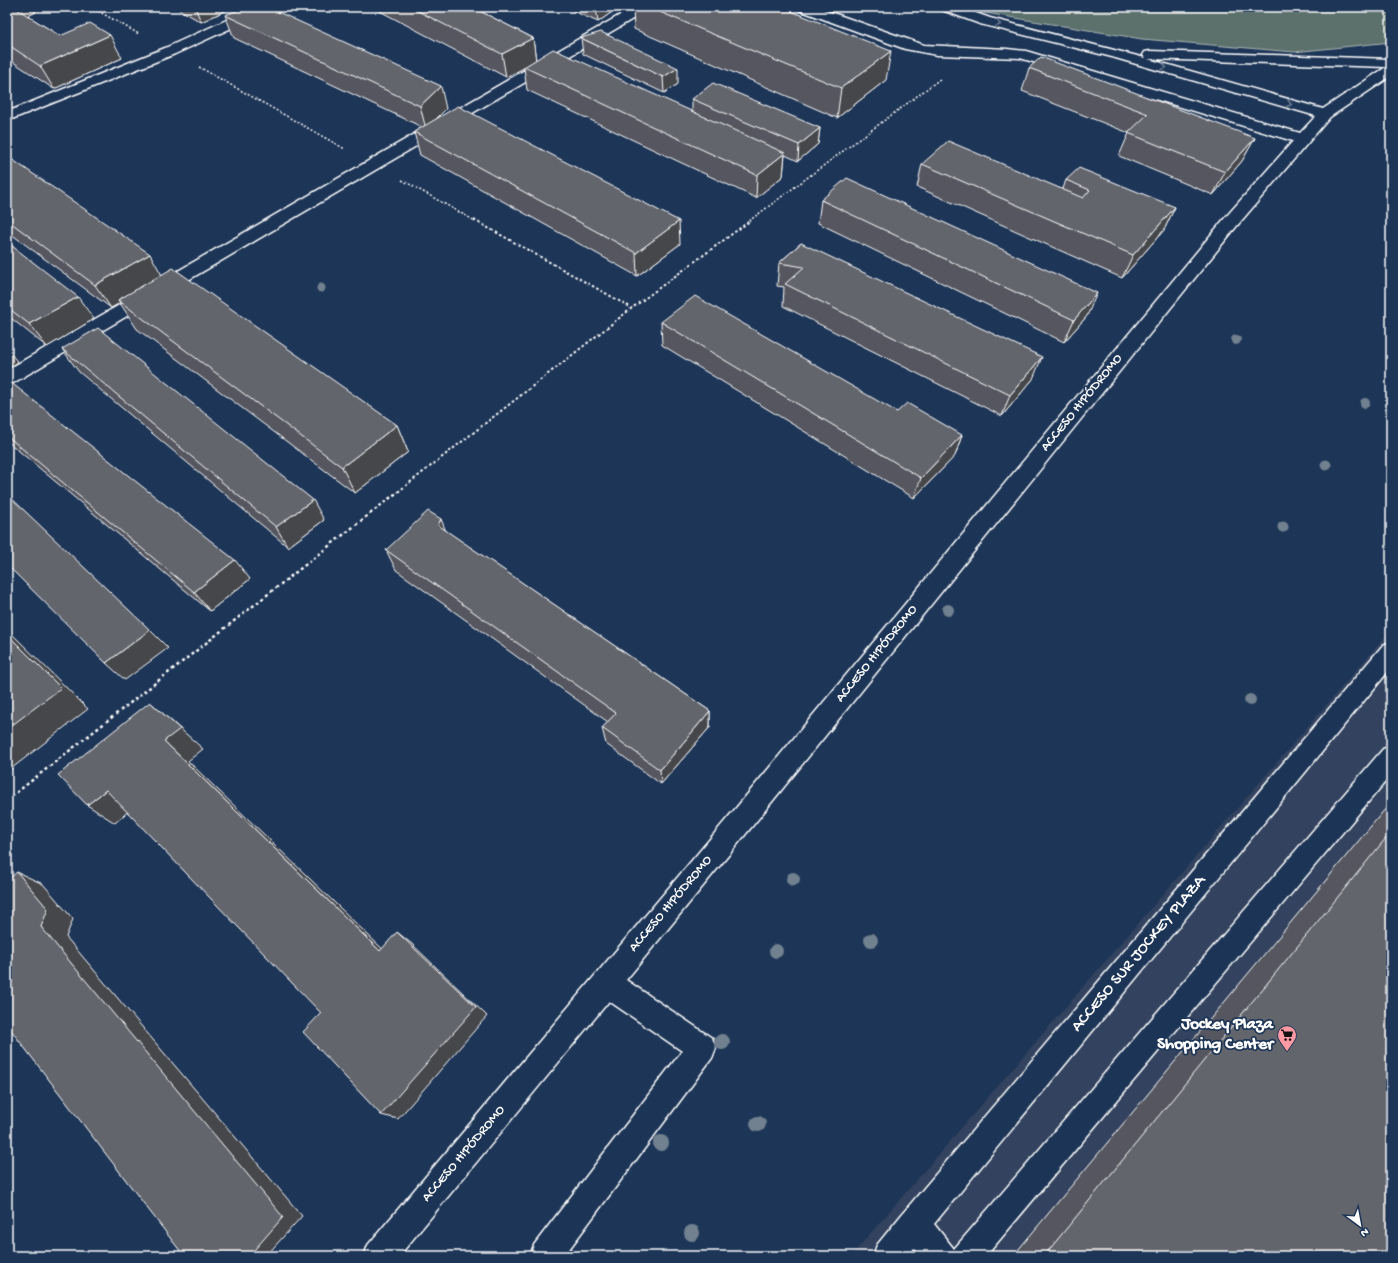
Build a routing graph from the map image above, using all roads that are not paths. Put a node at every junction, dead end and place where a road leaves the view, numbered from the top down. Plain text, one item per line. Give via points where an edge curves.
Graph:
1 (266, 7) edge
2 (643, 7) edge
3 (804, 7) edge
4 (947, 7) edge
5 (1117, 54) junction
6 (1391, 63) edge
7 (1391, 70) edge
8 (1324, 114) junction
9 (7, 117) edge
10 (1303, 139) junction
11 (7, 378) edge
12 (1391, 652) edge
13 (1391, 757) edge
14 (606, 983) junction
15 (914, 1224) junction
16 (379, 1256) edge
17 (545, 1256) edge
18 (888, 1256) edge
19 (941, 1256) edge
20 (966, 1256) edge

1 - 9 street via 170,51
2 - 11 street
3 - 10 street via 910,46 926,50 999,51 1021,54
4 -> 5 street via 985,21
5 - 6 street
5 -> 8 street
7 - 8 street, ACCESO HIPÓDROMO
8 - 10 street, ACCESO HIPÓDROMO
10 - 14 street, ACCESO HIPÓDROMO via 1230,223
12 - 15 street, ACCESO SUR JOCKEY PLAZA
13 - 20 street
14 - 16 street, ACCESO HIPÓDROMO
14 - 17 street via 702,1048
15 - 18 street, ACCESO SUR JOCKEY PLAZA
15 - 19 street

